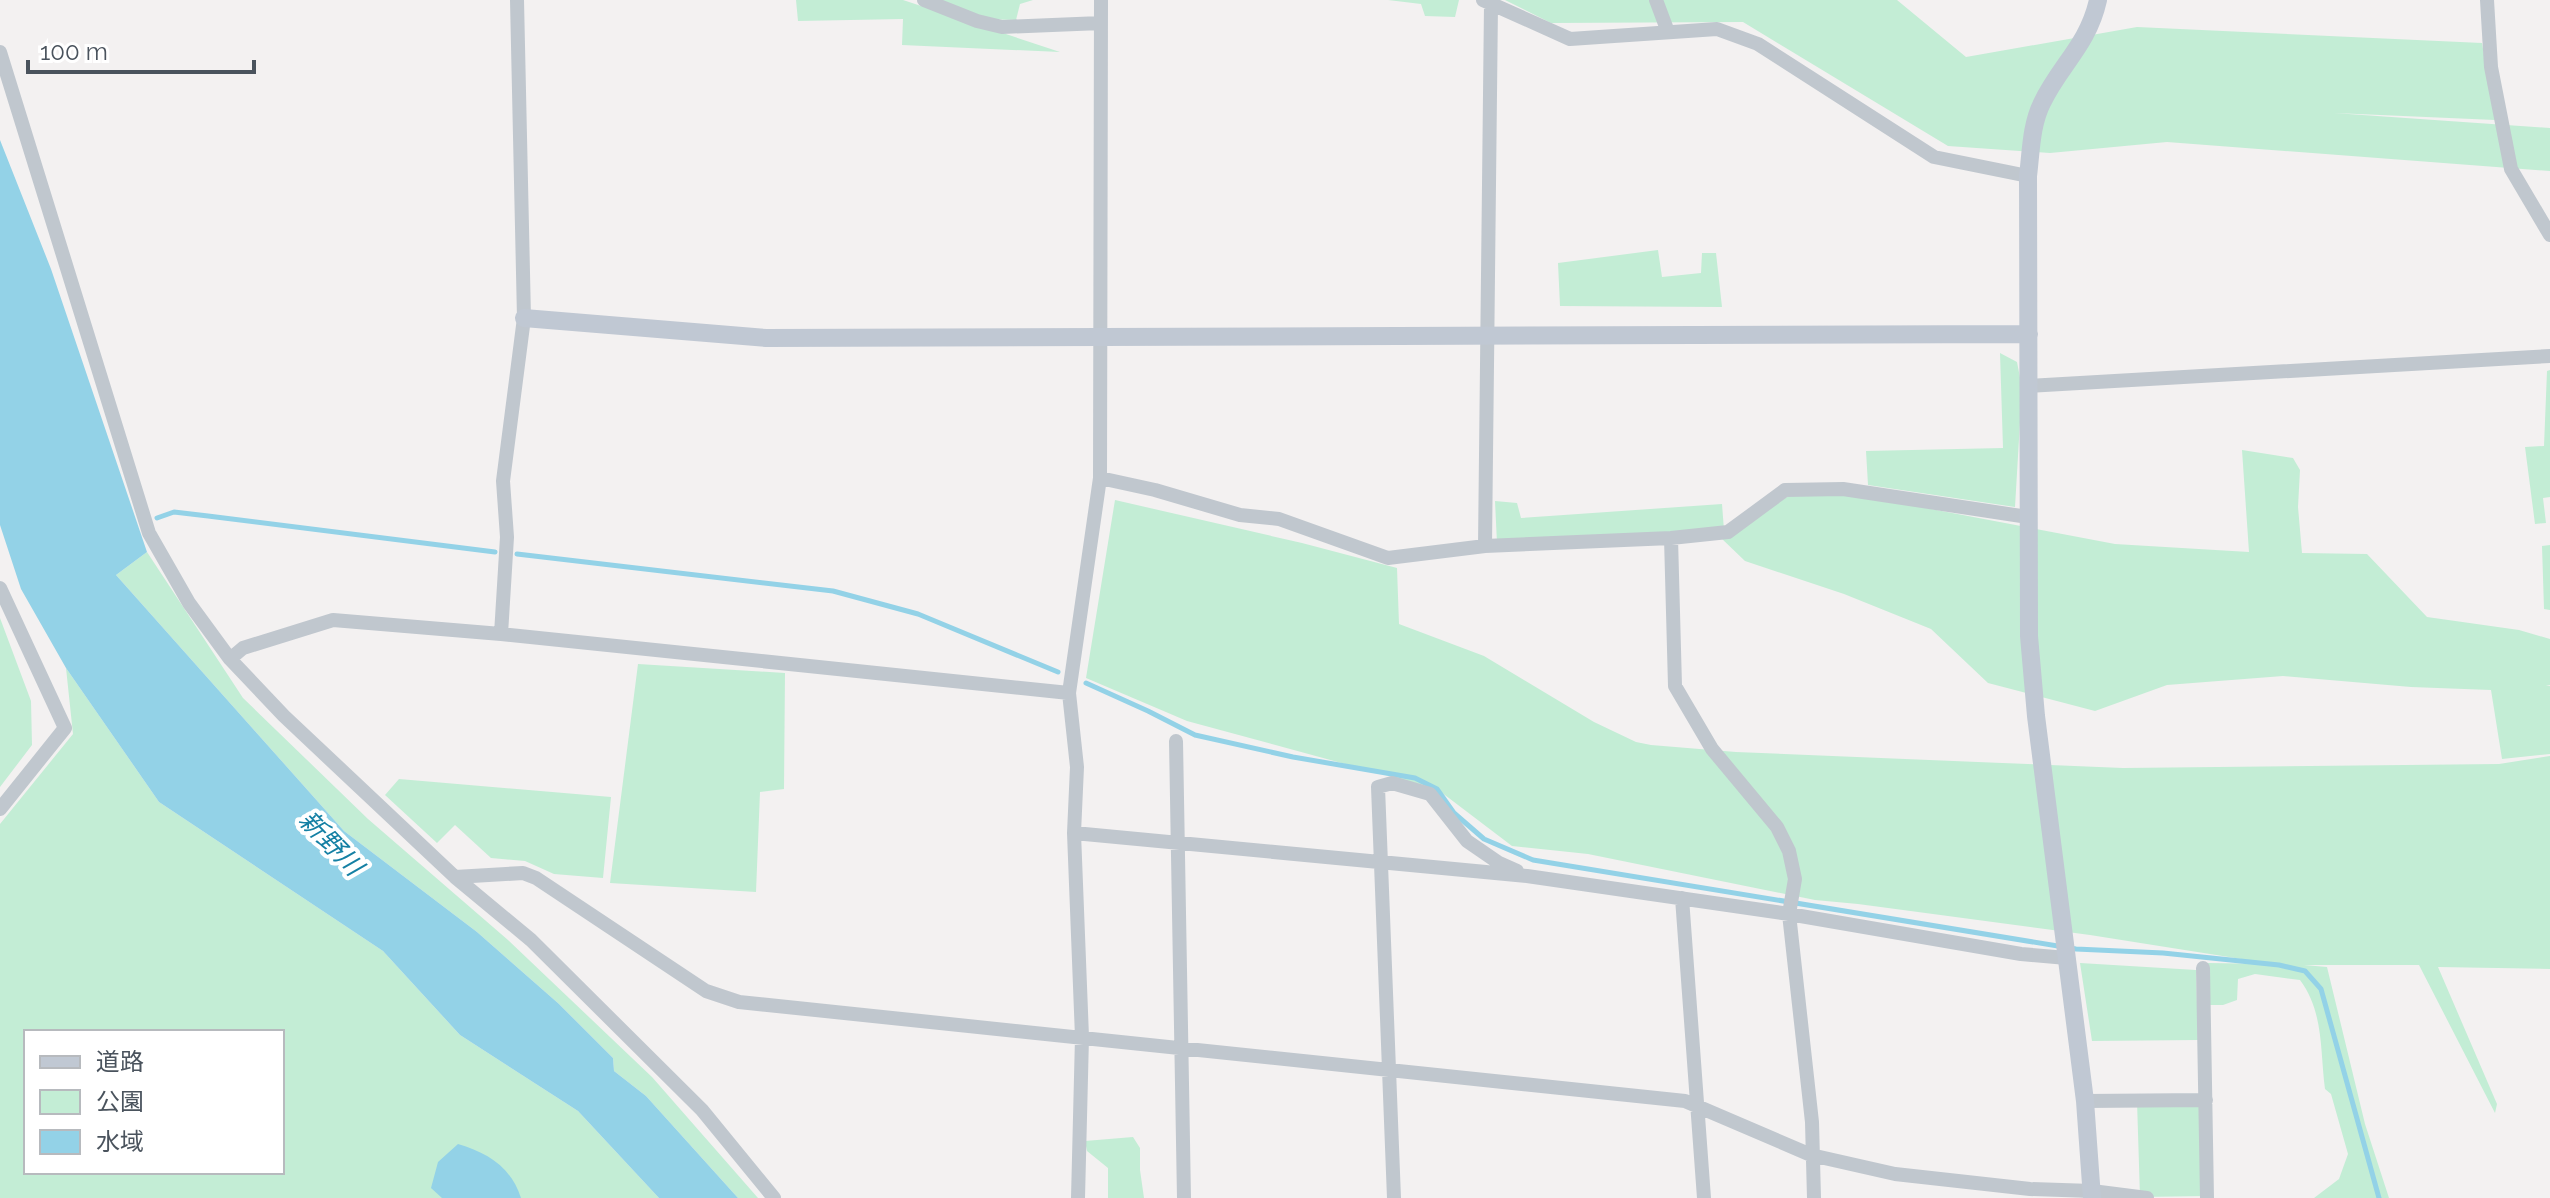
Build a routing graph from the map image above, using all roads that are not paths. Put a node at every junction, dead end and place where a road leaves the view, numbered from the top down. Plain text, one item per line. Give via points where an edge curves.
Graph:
1 (517, 0) edge
2 (924, 0) edge
3 (1101, 0) edge
4 (1656, 0) edge
5 (2098, 0) edge
6 (2487, 0) edge
7 (1487, 2) edge
8 (1101, 23) junction
9 (1668, 32) junction
10 (0, 52) edge
11 (2028, 176) junction
12 (2550, 235) edge
13 (524, 318) junction
14 (2029, 334) junction
15 (1487, 336) junction
16 (1102, 338) junction
17 (2550, 356) edge
18 (2029, 386) junction
19 (1100, 478) junction
20 (2028, 517) junction
21 (1671, 538) junction
22 (1485, 546) junction
23 (0, 588) edge
24 (501, 634) junction
25 (230, 659) junction
26 (1069, 693) junction
27 (1176, 741) dead end
28 (0, 809) edge
29 (1074, 833) junction
30 (1178, 842) junction
31 (1380, 862) junction
32 (1527, 876) junction
33 (455, 877) junction
34 (1682, 898) junction
35 (1789, 914) junction
36 (2067, 957) junction
37 (2203, 968) dead end
38 (1082, 1037) junction
39 (1182, 1048) junction
40 (1388, 1070) junction
41 (2206, 1100) junction
42 (2085, 1101) junction
43 (1698, 1107) junction
44 (1811, 1155) junction
45 (2092, 1195) edge
46 (774, 1198) edge
47 (1078, 1198) edge
48 (1184, 1198) edge
49 (1394, 1198) edge
50 (1704, 1198) edge
51 (1814, 1198) edge
52 (2147, 1198) edge
53 (2207, 1198) edge

1 - 13 street
2 - 8 street via 1002,27
3 - 8 street
4 - 9 street
5 - 11 street via 2083,42 2042,103
6 - 12 street via 2491,67 2511,169
7 - 9 street via 1570,39
7 - 15 street
8 - 16 street
9 - 11 street via 1717,29 1740,36 1934,157
10 - 25 street via 149,533 189,603
11 - 14 street
13 - 16 street via 766,338
13 - 24 street via 503,481 507,537
14 - 15 street
14 - 18 street
15 - 16 street
15 - 22 street
16 - 19 street
17 - 18 street
18 - 20 street
19 - 22 street via 1240,515 1279,519 1388,558
19 - 26 street
20 - 21 street via 1843,489 1785,490 1728,532
20 - 36 street via 2036,716
21 - 22 street
21 - 35 street via 1675,686 1712,749 1777,827 1795,879
23 - 28 street via 65,728
24 - 25 street via 333,620 243,648
24 - 26 street
25 - 33 street
26 - 29 street via 1077,767
27 - 30 street
29 - 30 street
29 - 38 street
30 - 31 street
30 - 39 street
31 - 32 street
31 - 32 street via 1378,787 1392,783 1430,794 1467,841
31 - 40 street
32 - 34 street
33 - 38 street via 523,873 536,878 706,991 739,1002
33 - 46 street via 531,940 702,1110
34 - 35 street
34 - 43 street
35 - 36 street via 2021,954
35 - 44 street
36 - 42 street
37 - 41 street
38 - 39 street
38 - 47 street
39 - 40 street
39 - 48 street
40 - 43 street via 1685,1101
40 - 49 street
41 - 42 street
41 - 53 street
42 - 45 street
43 - 44 street
43 - 50 street
44 - 45 street via 1895,1174
44 - 51 street
45 - 52 street

